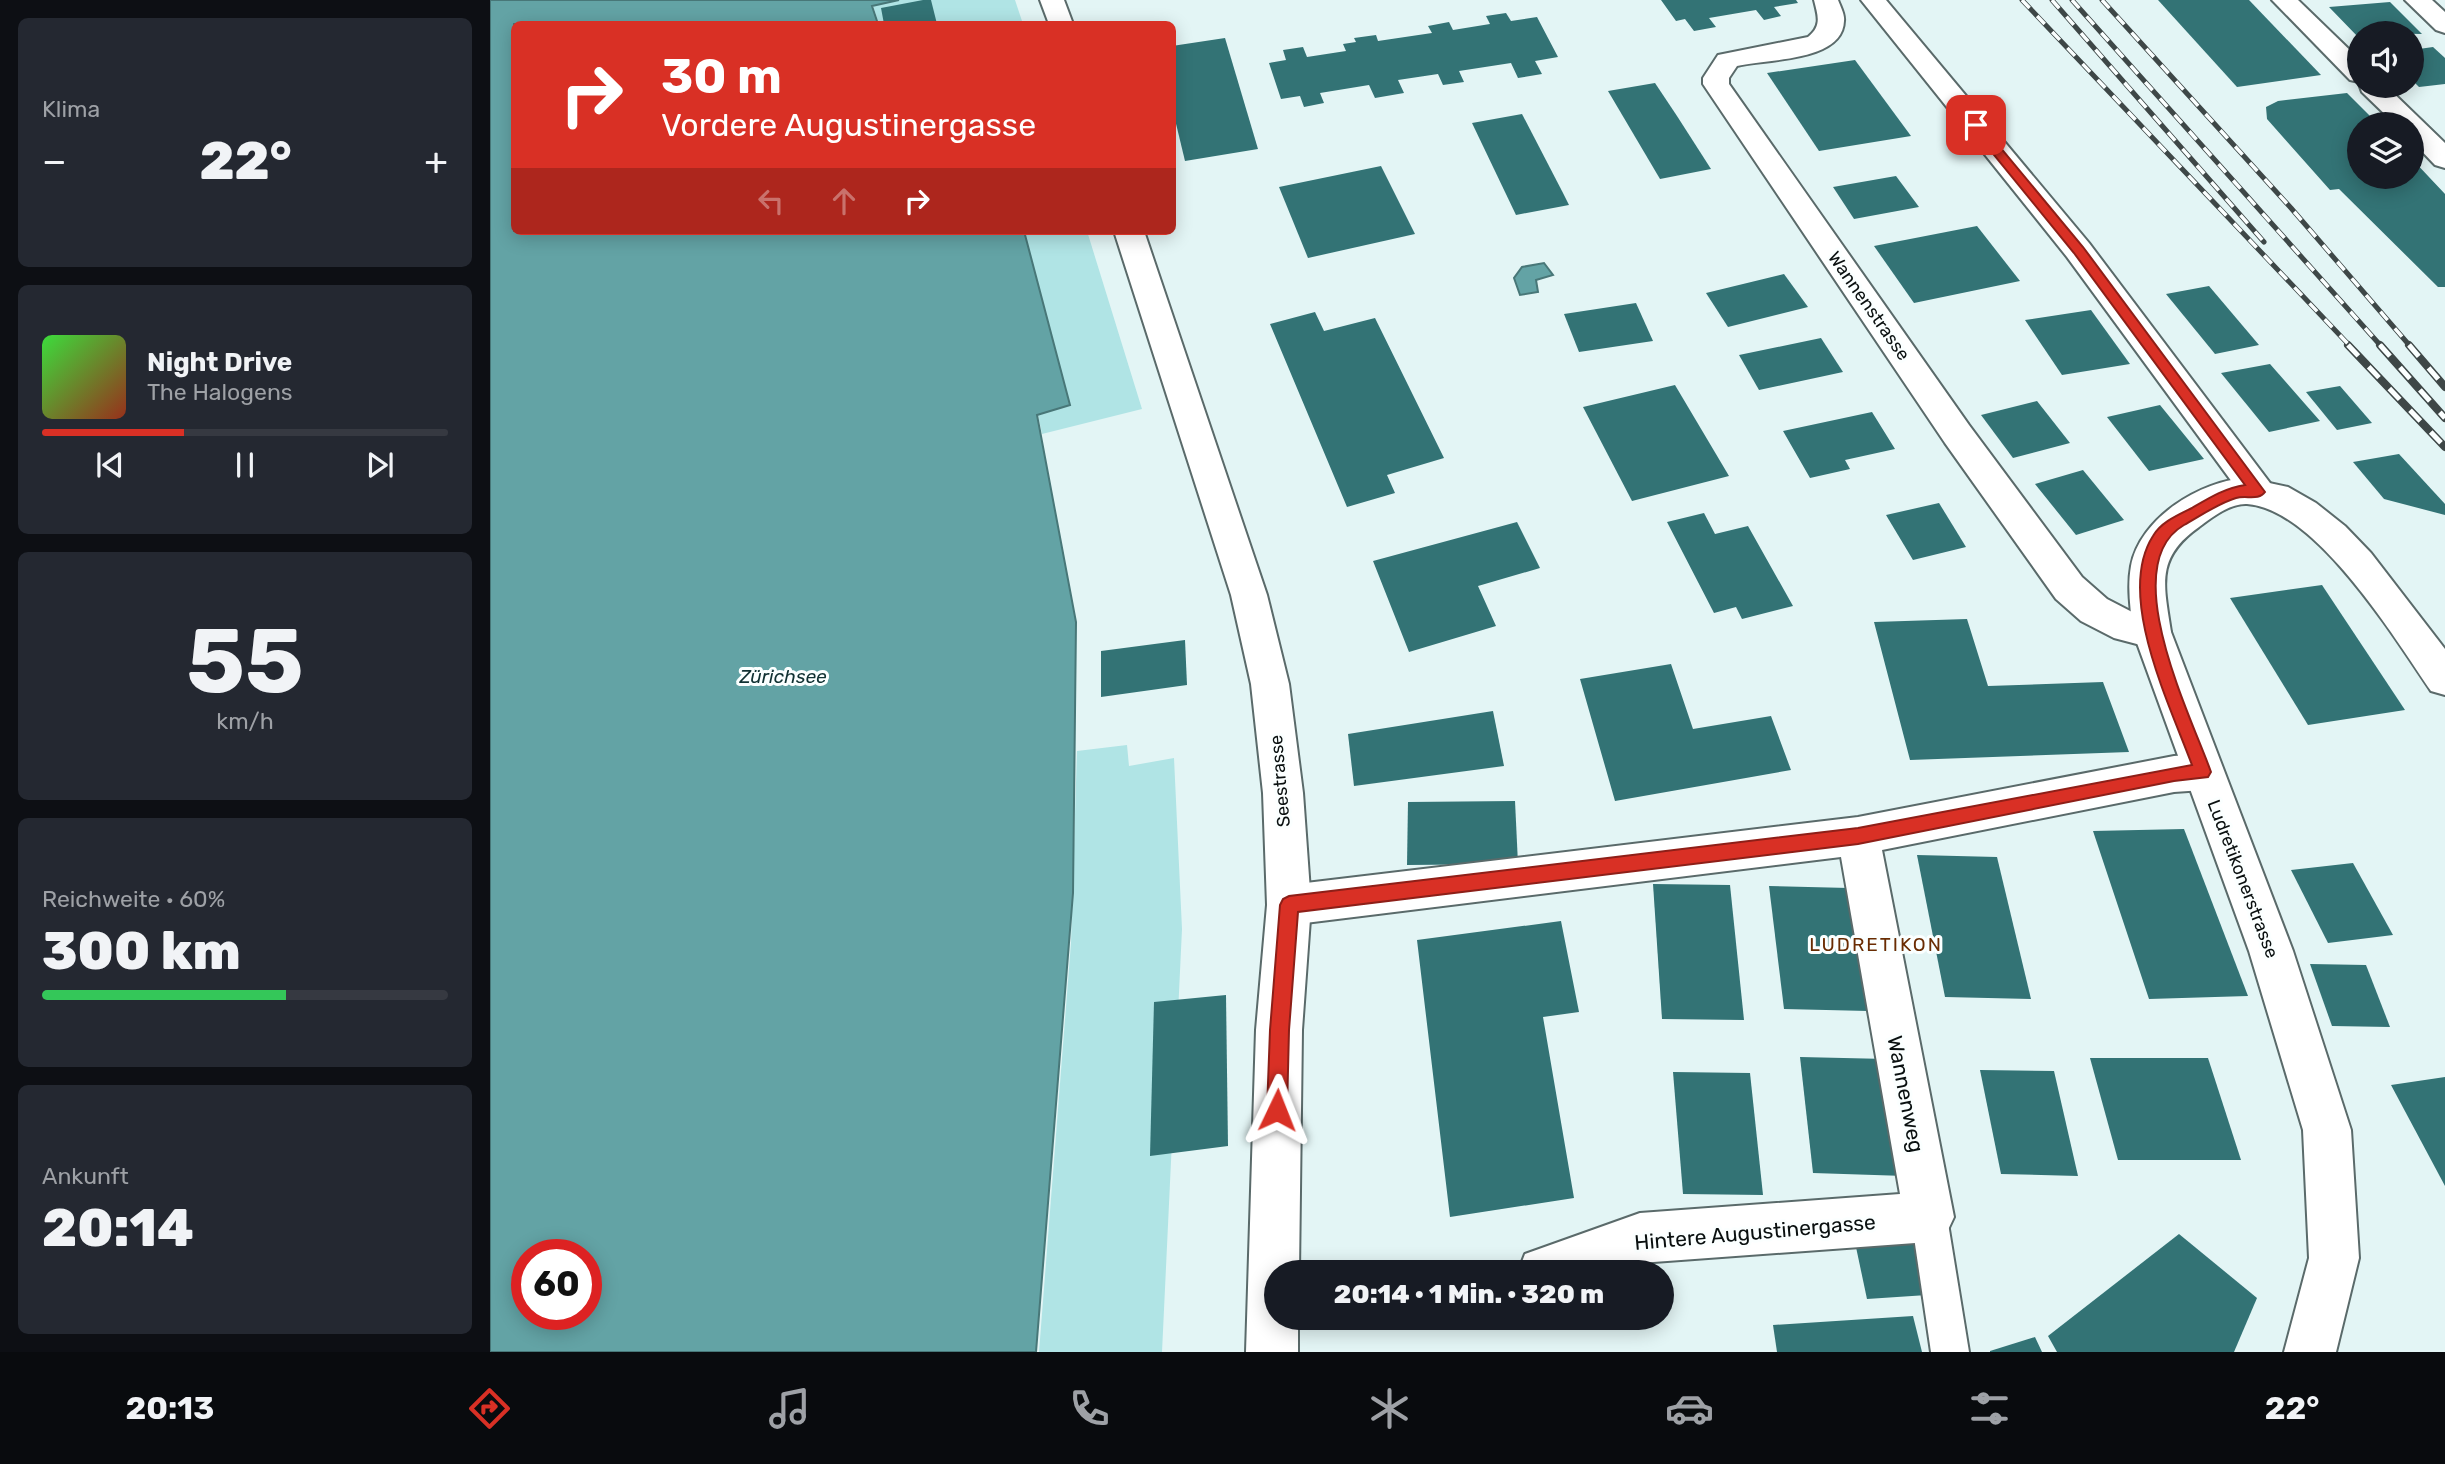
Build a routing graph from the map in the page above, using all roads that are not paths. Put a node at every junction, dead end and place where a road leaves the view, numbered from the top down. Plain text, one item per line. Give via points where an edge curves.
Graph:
1 (1052, 0) edge
2 (1826, 0) edge
3 (1873, 0) edge
4 (2284, 0) edge
5 (2417, 0) edge
6 (1060, 21) edge
7 (2445, 25) edge
8 (2347, 62) edge
9 (2383, 98) edge
10 (2398, 112) edge
11 (2424, 138) edge
12 (2445, 159) edge
13 (1130, 235) edge
14 (2258, 492) junction
15 (2152, 632) junction
16 (2445, 679) edge
17 (2203, 772) junction
18 (1858, 836) junction
19 (1289, 905) junction
20 (1929, 1217) junction
21 (1578, 1260) edge
22 (1281, 1331) edge
23 (1950, 1352) edge
24 (2310, 1352) edge

1 - 6 street
2 - 15 street, Wannenstrasse via 1835,16 1826,38 1813,45 1727,61 1716,84 2069,588 2094,610
3 - 14 street via 2078,250
4 - 8 street
5 - 7 street
9 - 10 street
11 - 12 street
13 - 19 street, Seestrasse via 1249,594 1270,684 1283,793
14 - 15 street, Ludretikonerstrasse via 2244,491 2216,500 2175,523 2159,538 2146,580
14 - 16 street, Ludretikonerstrasse via 2292,504 2328,529
15 - 17 street, Ludretikonerstrasse
17 - 18 street
17 - 24 street, Ludretikonerstrasse via 2271,951 2327,1130 2334,1258
18 - 19 street
18 - 20 street, Wannenweg
19 - 22 street, Seestrasse via 1279,1030
20 - 21 street, Hintere Augustinergasse via 1640,1238
20 - 23 lane, Wannenweg

